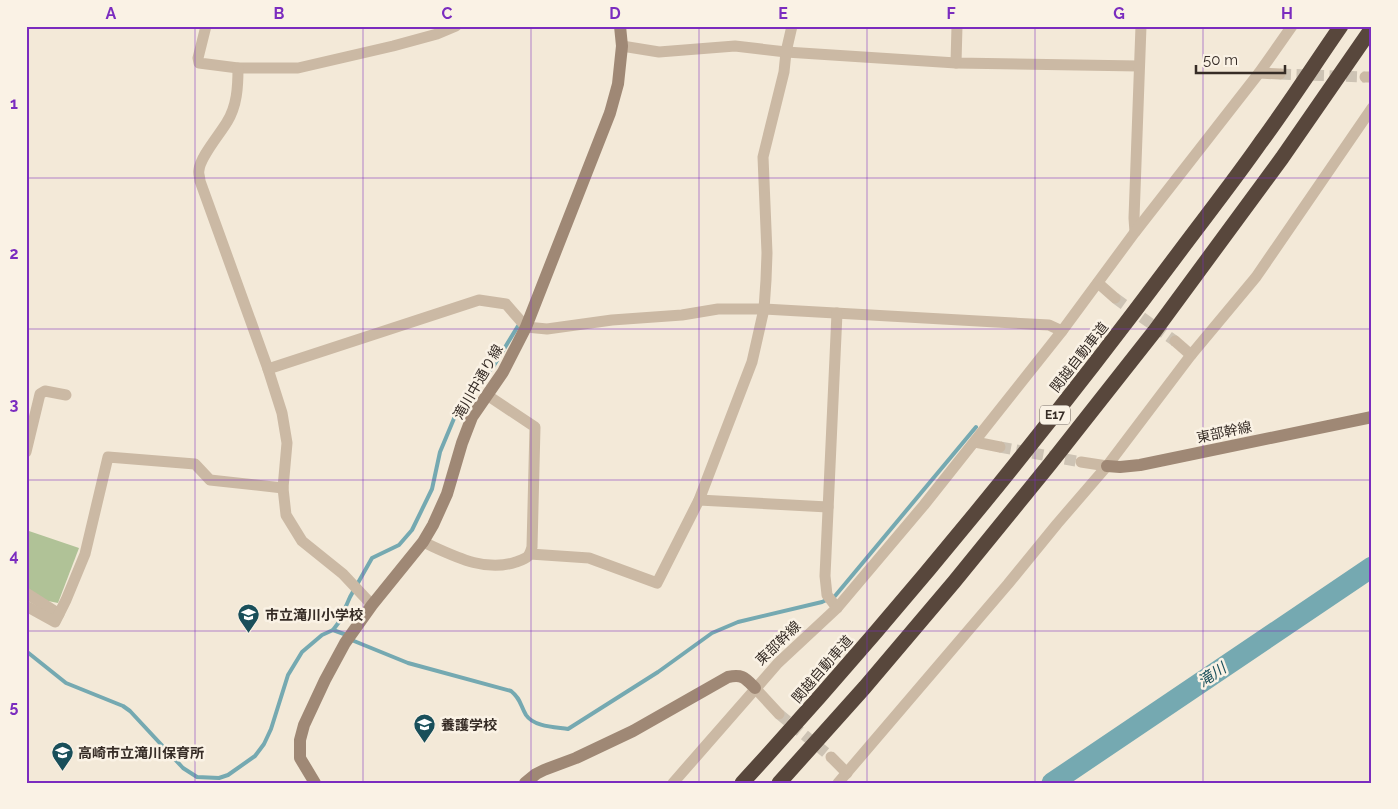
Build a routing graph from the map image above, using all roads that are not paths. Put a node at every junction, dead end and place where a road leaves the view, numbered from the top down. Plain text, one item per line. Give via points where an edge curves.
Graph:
1 (206, 26) edge
2 (456, 26) edge
3 (620, 26) edge
4 (792, 26) edge
5 (957, 26) edge
6 (1141, 26) edge
7 (1292, 26) edge
8 (1341, 26) edge
9 (1372, 28) edge
10 (622, 46) junction
11 (786, 52) junction
12 (956, 62) junction
13 (1139, 66) junction
14 (238, 68) junction
15 (1259, 73) junction
16 (1280, 74) tunnel mouth
17 (1372, 108) edge
18 (1135, 232) junction
19 (1098, 283) junction
20 (1115, 298) tunnel mouth
21 (764, 309) junction
22 (837, 313) junction
23 (526, 327) junction
24 (1062, 331) junction
25 (1175, 341) tunnel mouth
26 (1191, 355) junction
27 (268, 369) junction
28 (66, 395) dead end
29 (487, 395) junction
30 (1372, 417) edge
31 (975, 442) junction
32 (1000, 447) tunnel mouth
33 (26, 452) edge
34 (1081, 462) tunnel mouth
35 (1107, 466) junction
36 (283, 488) junction
37 (699, 500) junction
38 (828, 507) junction
39 (423, 542) junction
40 (530, 554) junction
41 (26, 594) edge
42 (832, 602) junction
43 (372, 605) junction
44 (26, 606) edge
45 (59, 614) junction
46 (755, 688) junction
47 (779, 714) tunnel mouth
48 (831, 757) tunnel mouth
49 (847, 772) junction
50 (315, 783) edge
51 (525, 783) edge
52 (673, 783) edge
53 (742, 783) edge
54 (780, 783) edge
55 (838, 783) edge

1 - 14 street via 199,63
2 - 14 street via 393,46 298,68
3 - 10 street, 滝川中通り線
4 - 11 street
5 - 12 street
6 - 13 street
7 - 15 street, 東部幹線
8 - 53 highway, 関越自動車道 / E17 via 1261,142 1023,456 840,673
9 - 54 highway, E17 via 1271,174 1154,332 954,582
10 - 11 street via 659,52 735,46
10 - 23 street, 滝川中通り線 via 618,84 610,113
11 - 12 street
11 - 21 street via 763,158 767,253
12 - 13 street
13 - 18 street
14 - 27 street via 235,103 228,121 198,169
15 - 16 street
15 - 18 street, 東部幹線
17 - 26 street via 1256,276
18 - 19 street, 東部幹線
19 - 20 street
19 - 24 street, 東部幹線
21 - 22 street
21 - 23 street via 718,309 548,329
21 - 37 street via 752,362
22 - 24 street via 1049,324
22 - 38 street
23 - 27 street via 506,304 479,300
23 - 29 street, 滝川中通り線
24 - 31 street, 東部幹線
25 - 26 street
26 - 35 street
27 - 36 street via 282,413 287,443
28 - 33 street via 45,391 40,394
29 - 39 street, 滝川中通り線 via 472,417 447,494
29 - 40 street via 535,427
30 - 35 street, 東部幹線 via 1140,465
31 - 32 street
31 - 42 street, 東部幹線 via 924,505
34 - 35 street, 東部幹線
35 - 49 street
36 - 43 street via 286,515 302,541 343,574
36 - 45 street via 210,480 195,464 108,457 85,554
37 - 38 street
37 - 40 street via 657,584 589,558
38 - 42 street via 825,576
39 - 40 street via 456,558 486,565 510,564 526,559
39 - 43 street, 滝川中通り線
41 - 45 street
42 - 46 street, 東部幹線
43 - 50 street, 滝川中通り線 via 350,636 304,725 300,758
44 - 45 street via 55,622
46 - 47 street
46 - 51 street, 東部幹線 via 745,677 728,677 633,731 544,770
46 - 52 street
48 - 49 street
49 - 55 street

